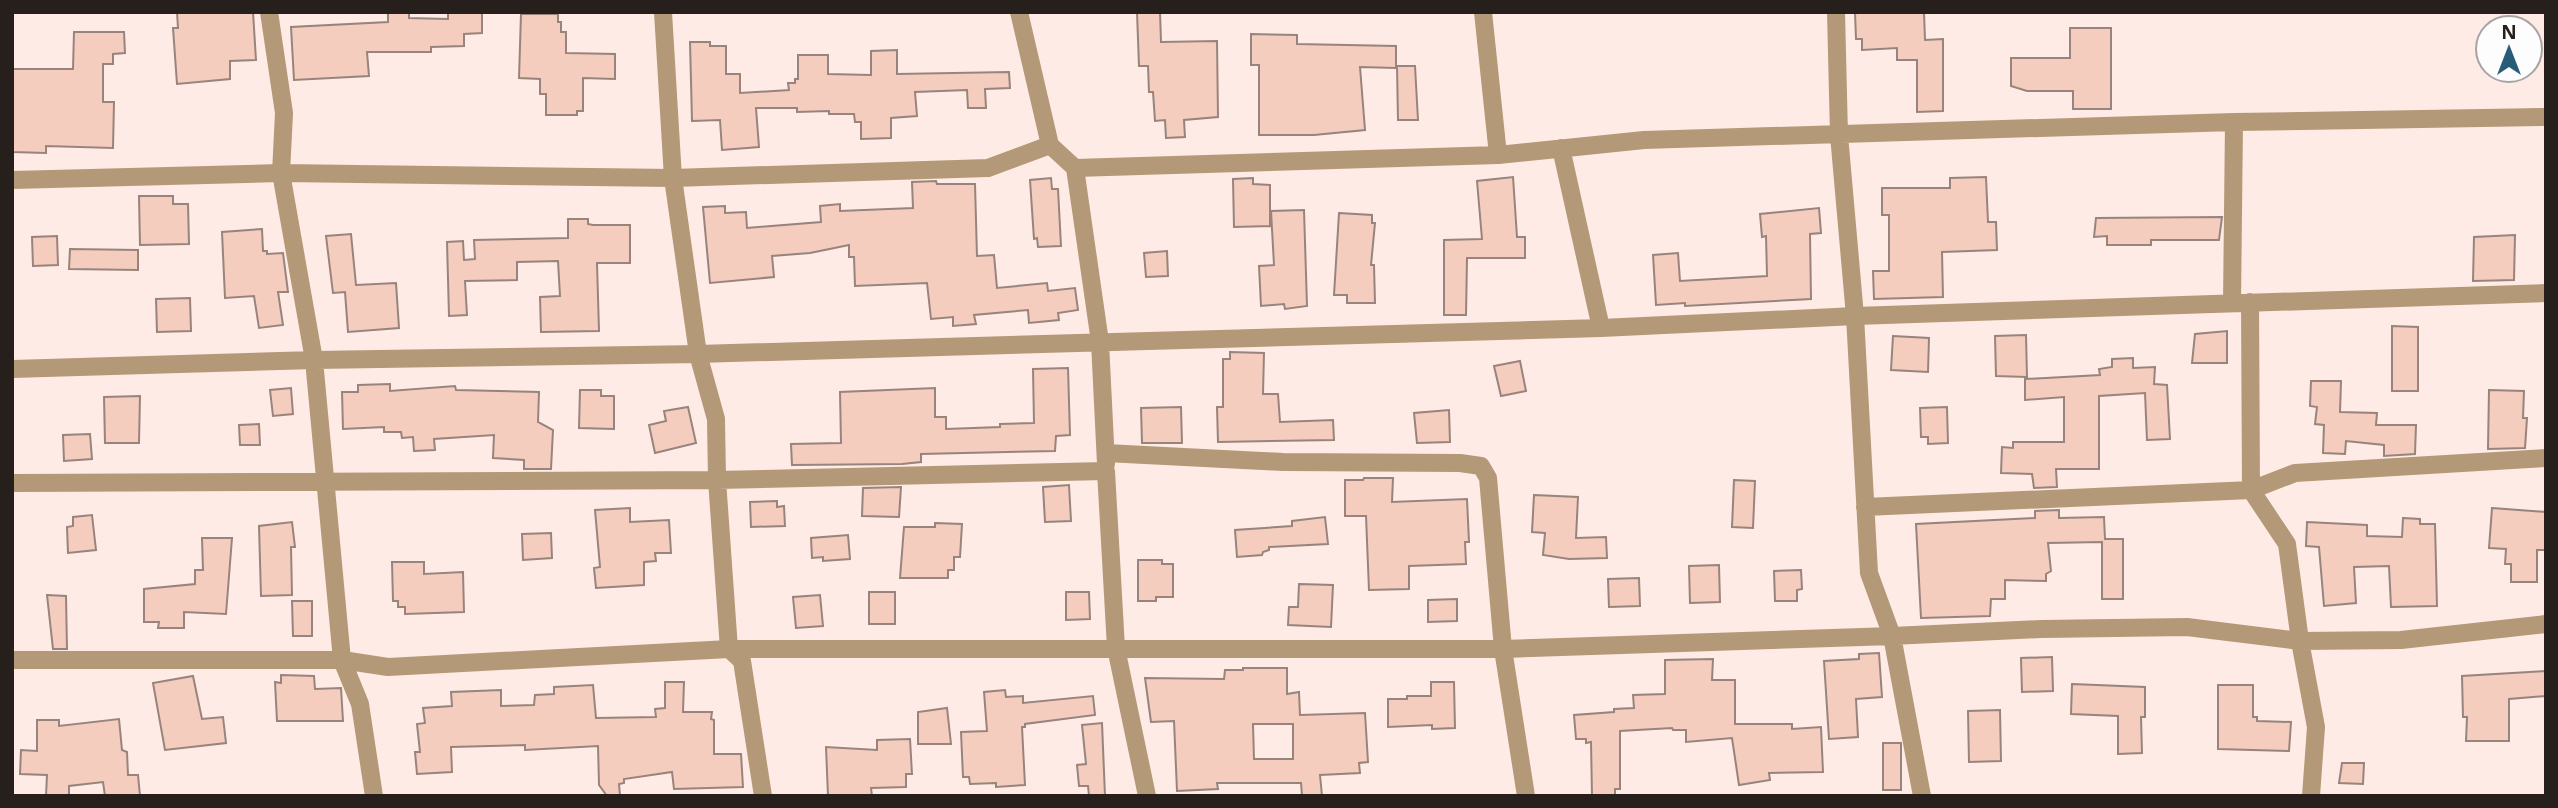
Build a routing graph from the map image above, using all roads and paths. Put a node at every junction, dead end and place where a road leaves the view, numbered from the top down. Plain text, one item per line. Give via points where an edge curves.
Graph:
1 (269, 12) edge
2 (663, 12) edge
3 (1019, 12) edge
4 (1483, 12) edge
5 (1836, 12) edge
6 (2546, 117) edge
7 (2234, 122) junction
8 (1839, 135) junction
9 (1050, 145) junction
10 (1561, 148) junction
11 (1498, 155) junction
12 (1076, 168) junction
13 (281, 173) junction
14 (673, 177) junction
15 (12, 180) edge
16 (2546, 293) edge
17 (2241, 303) junction
18 (1855, 316) junction
19 (1601, 328) junction
20 (1100, 342) junction
21 (698, 354) junction
22 (314, 359) junction
23 (12, 369) edge
24 (1106, 453) junction
25 (2546, 458) edge
26 (1106, 471) junction
27 (717, 480) junction
28 (12, 483) edge
29 (325, 483) junction
30 (2251, 490) junction
31 (1865, 507) junction
32 (2546, 624) edge
33 (1892, 636) junction
34 (2301, 641) junction
35 (1116, 648) junction
36 (730, 649) junction
37 (1503, 649) junction
38 (12, 660) edge
39 (342, 660) junction
40 (374, 796) edge
41 (763, 796) edge
42 (1147, 796) edge
43 (1526, 796) edge
44 (1922, 796) edge
45 (2311, 796) edge

1 - 13 street via 284,113
2 - 14 street
3 - 9 street
4 - 11 street
5 - 8 street
6 - 7 street
7 - 8 street
7 - 17 street
8 - 10 street via 1644,140
8 - 18 street
9 - 12 street
9 - 14 street via 988,168
10 - 11 street
10 - 19 street
11 - 12 street
12 - 20 street
13 - 14 street
13 - 15 street
13 - 22 street
14 - 21 street
16 - 17 street
17 - 18 street
17 - 30 street
18 - 19 street
18 - 31 street
19 - 20 street
20 - 21 street
20 - 24 street
21 - 22 street
21 - 27 street via 716,419
22 - 23 street
22 - 29 street
24 - 26 street
24 - 37 street via 1481,466 1488,478
25 - 30 street via 2295,473
26 - 27 street
26 - 35 street
27 - 29 street
27 - 36 street
28 - 29 street
29 - 39 street
30 - 31 street
30 - 34 street via 2287,544
31 - 33 street via 1869,573
32 - 34 street via 2401,640
33 - 34 street via 2187,627
33 - 37 street
33 - 44 street
34 - 45 street via 2316,727
35 - 36 street
35 - 37 street
35 - 42 street
36 - 39 street via 388,667
36 - 41 street via 742,661
37 - 43 street
38 - 39 street
39 - 40 street via 360,704

